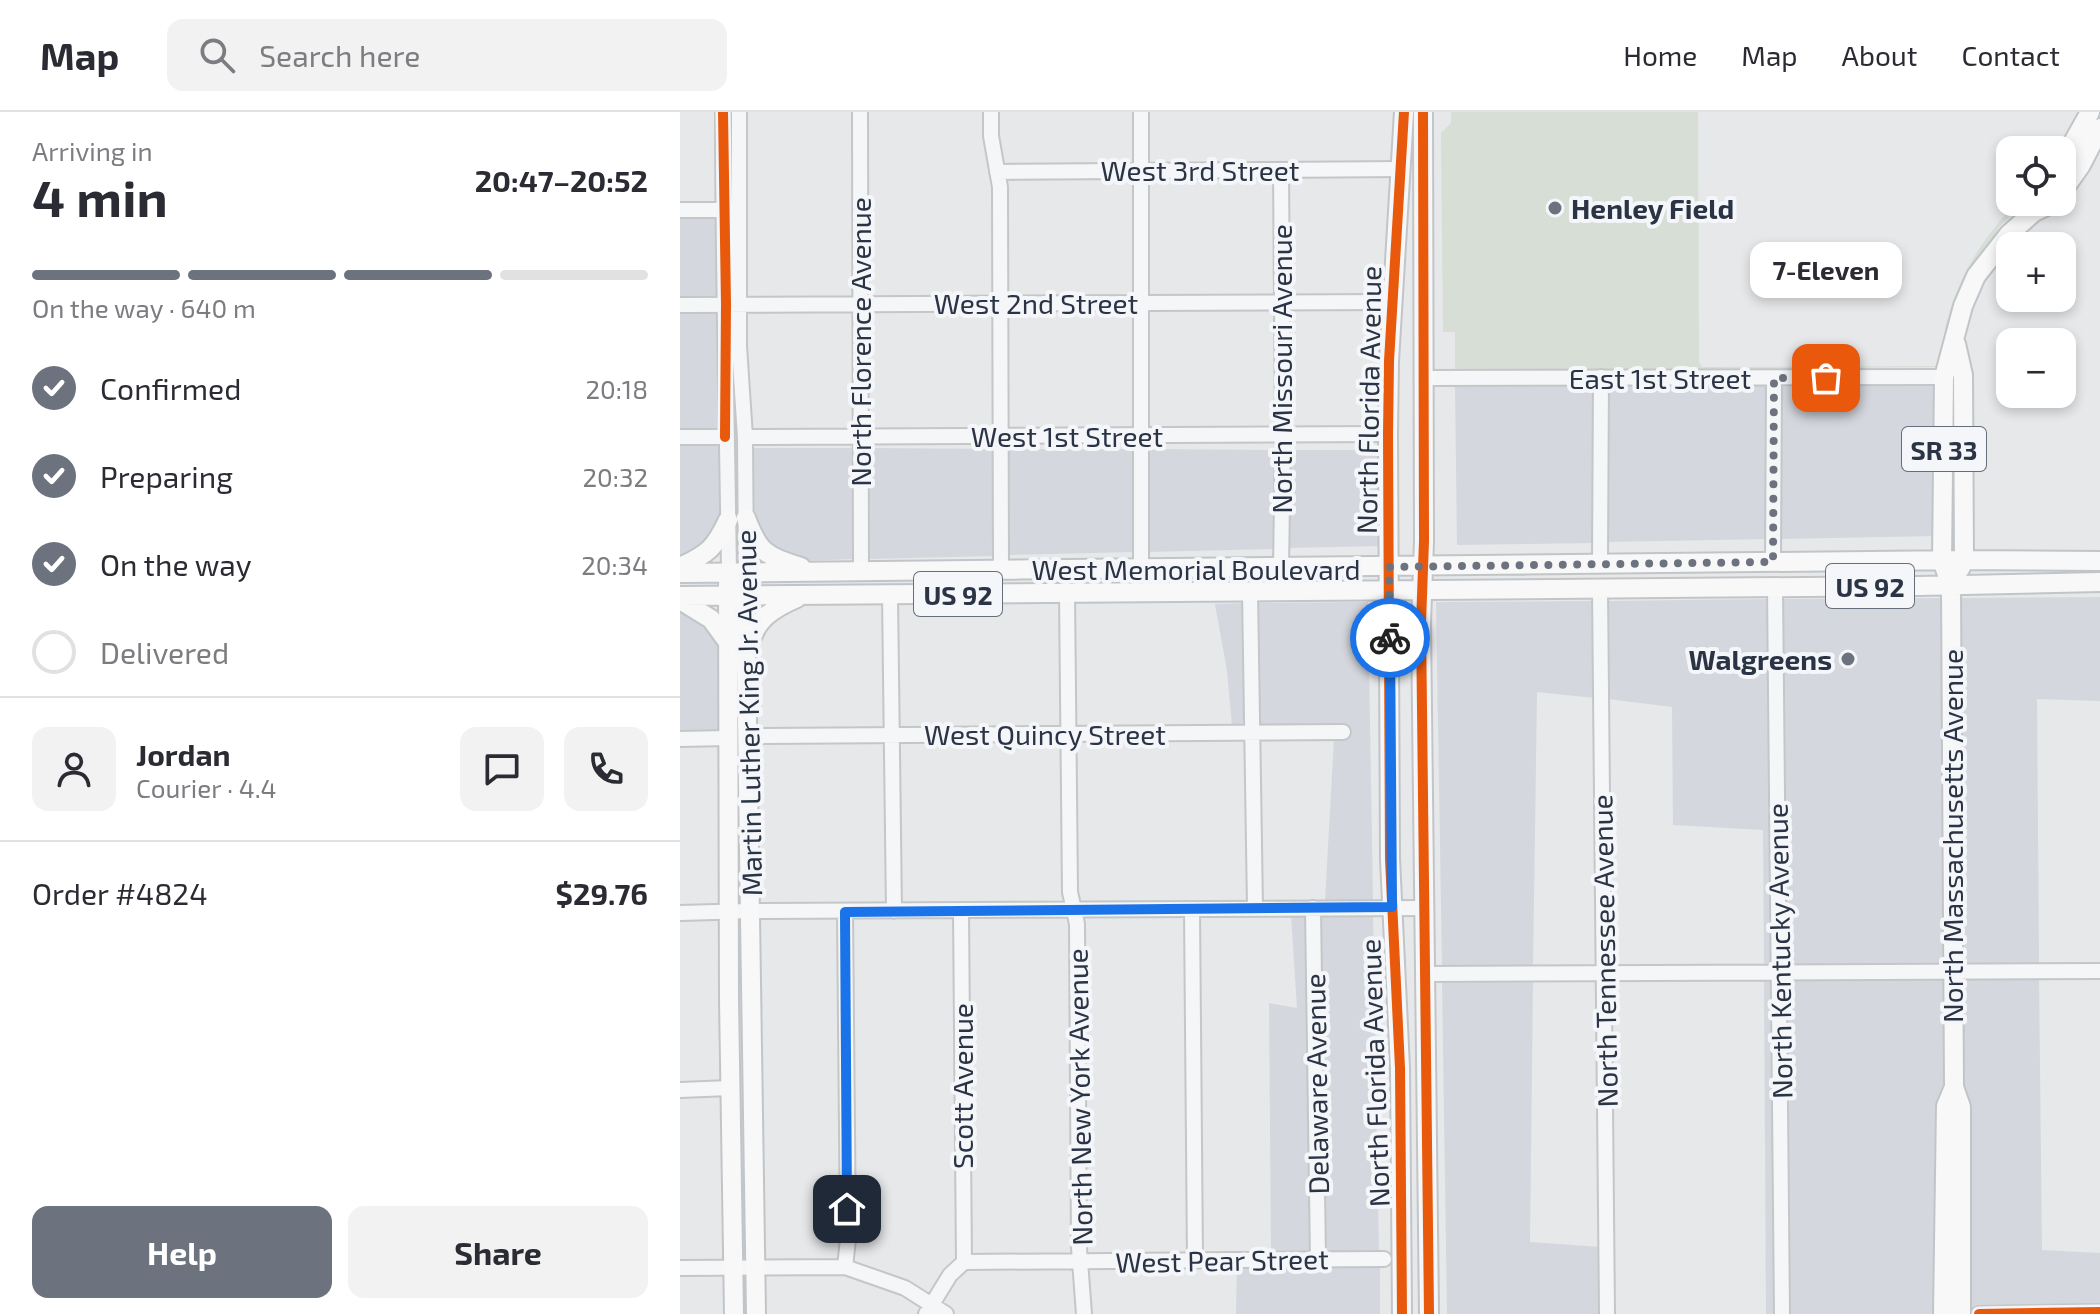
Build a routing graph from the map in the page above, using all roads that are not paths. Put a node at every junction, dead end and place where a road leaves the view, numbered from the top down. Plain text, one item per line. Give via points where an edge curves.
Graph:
1 (723, 112) edge
2 (739, 112) edge
3 (860, 112) edge
4 (991, 112) edge
5 (1141, 112) edge
6 (1404, 112) edge
7 (1423, 112) edge
8 (2090, 112) edge
9 (2100, 128) edge
10 (2076, 137) edge
11 (2100, 153) edge
12 (2081, 165) junction
13 (1402, 169) junction
14 (1141, 170) junction
15 (1281, 170) junction
16 (997, 172) junction
17 (2076, 172) edge
18 (680, 210) edge
19 (724, 210) junction
20 (740, 210) junction
21 (2026, 216) edge
22 (1282, 302) junction
23 (1393, 302) junction
24 (860, 303) junction
25 (1141, 303) junction
26 (733, 304) junction
27 (1001, 304) junction
28 (680, 305) edge
29 (1955, 339) junction
30 (1601, 377) junction
31 (1944, 377) junction
32 (1424, 378) junction
33 (1774, 378) junction
34 (1424, 418) junction
35 (1388, 434) junction
36 (1142, 435) junction
37 (1283, 435) junction
38 (680, 437) edge
39 (725, 437) junction
40 (745, 437) junction
41 (860, 437) junction
42 (1001, 437) junction
43 (737, 519) junction
44 (1942, 560) junction
45 (1964, 560) junction
46 (2100, 561) edge
47 (1773, 562) junction
48 (1600, 564) junction
49 (680, 567) edge
50 (1389, 567) junction
51 (1423, 567) junction
52 (1141, 568) junction
53 (1281, 568) junction
54 (1001, 570) junction
55 (861, 571) junction
56 (815, 572) junction
57 (680, 573) edge
58 (738, 573) junction
59 (2100, 582) edge
60 (1951, 586) junction
61 (1775, 587) junction
62 (1600, 589) junction
63 (1422, 590) junction
64 (1390, 591) junction
65 (1250, 592) junction
66 (1067, 593) junction
67 (804, 595) junction
68 (890, 595) junction
69 (736, 596) junction
70 (680, 598) edge
71 (727, 641) junction
72 (745, 663) junction
73 (1343, 732) dead end
74 (1252, 733) junction
75 (1070, 734) junction
76 (893, 735) junction
77 (748, 736) junction
78 (728, 738) junction
79 (680, 739) edge
80 (1392, 907) junction
81 (1255, 908) junction
82 (1313, 908) junction
83 (1424, 908) junction
84 (1192, 909) junction
85 (1074, 910) junction
86 (750, 911) junction
87 (894, 911) junction
88 (961, 911) junction
89 (730, 912) junction
90 (845, 912) junction
91 (680, 913) edge
92 (2100, 971) edge
93 (1779, 973) junction
94 (1953, 973) junction
95 (1425, 974) junction
96 (1605, 974) junction
97 (1954, 1087) junction
98 (730, 1088) junction
99 (680, 1090) edge
100 (1318, 1259) junction
101 (1384, 1259) dead end
102 (1195, 1260) junction
103 (964, 1262) junction
104 (1082, 1262) junction
105 (755, 1266) junction
106 (734, 1267) junction
107 (845, 1267) junction
108 (680, 1268) edge
109 (929, 1310) edge
110 (2100, 1312) edge
111 (734, 1314) edge
112 (756, 1314) edge
113 (946, 1314) edge
114 (1084, 1314) edge
115 (1402, 1314) edge
116 (1429, 1314) edge
117 (1607, 1314) edge
118 (1782, 1314) edge
119 (1943, 1314) edge
120 (1961, 1314) edge
121 (1979, 1314) edge

1 - 19 street, Martin Luther King Jr. Avenue
2 - 20 street, Martin Luther King Jr. Avenue
3 - 24 street, North Florence Avenue
4 - 16 street
5 - 14 street
6 - 13 main road, North Florida Avenue
7 - 32 main road, North Florida Avenue
8 - 10 main road
9 - 12 main road
11 - 12 street
12 - 17 main road
13 - 15 street, West 3rd Street
13 - 23 main road, North Florida Avenue
13 - 34 main road via 1416,204 1415,388
14 - 15 street, West 3rd Street
14 - 16 street, West 3rd Street
14 - 25 street
15 - 22 street, North Missouri Avenue
16 - 27 street
18 - 19 street
19 - 20 street
19 - 26 street, Martin Luther King Jr. Avenue
20 - 26 street, Martin Luther King Jr. Avenue
21 - 29 main road, SR 33 via 1976,276
22 - 23 street, West 2nd Street
22 - 25 street, West 2nd Street
22 - 37 street, North Missouri Avenue
23 - 35 main road, North Florida Avenue
24 - 26 street, West 2nd Street
24 - 27 street, West 2nd Street
24 - 41 street, North Florence Avenue
25 - 27 street, West 2nd Street
25 - 36 street
26 - 28 street, West 2nd Street
26 - 39 street, Martin Luther King Jr. Avenue
26 - 40 street, Martin Luther King Jr. Avenue
27 - 42 street
29 - 31 main road, SR 33
29 - 45 main road, SR 33 via 1963,375
30 - 32 street, East 1st Street
30 - 33 street, East 1st Street
30 - 48 street
31 - 33 street, East 1st Street
31 - 44 main road, SR 33
32 - 34 main road, North Florida Avenue
33 - 47 street
34 - 51 main road, North Florida Avenue
35 - 37 street, West 1st Street
35 - 50 main road, North Florida Avenue
36 - 37 street, West 1st Street
36 - 42 street, West 1st Street
36 - 52 street
37 - 53 street, North Missouri Avenue
38 - 39 street
39 - 43 street, Martin Luther King Jr. Avenue
40 - 41 street, West 1st Street
40 - 43 street, Martin Luther King Jr. Avenue
41 - 42 street, West 1st Street
41 - 55 street, North Florence Avenue
42 - 54 street
43 - 49 main road via 708,553
43 - 56 main road via 766,555
43 - 58 street, Martin Luther King Jr. Avenue
44 - 45 main road, US 92
44 - 47 main road, US 92
44 - 60 main road, SR 33
45 - 46 main road, US 92
45 - 60 main road, SR 33
47 - 48 main road, US 92
48 - 51 main road, US 92
50 - 51 main road, West Memorial Boulevard / US 92
50 - 53 main road, West Memorial Boulevard / US 92
50 - 64 main road, North Florida Avenue
51 - 63 main road, North Florida Avenue
52 - 53 main road, West Memorial Boulevard / US 92
52 - 54 main road, West Memorial Boulevard / US 92
54 - 55 main road, West Memorial Boulevard / US 92
55 - 56 main road, West Memorial Boulevard / US 92
56 - 58 main road, West Memorial Boulevard / US 92
57 - 58 main road, West Memorial Boulevard / US 92
58 - 69 main road, Martin Luther King Jr. Avenue
59 - 60 main road, US 92
60 - 61 main road, US 92
60 - 94 main road, North Massachusetts Avenue
61 - 62 main road, US 92
61 - 93 street, North Kentucky Avenue
62 - 63 main road, US 92
62 - 96 street, North Tennessee Avenue
63 - 64 main road, US 92
63 - 83 main road, North Florida Avenue
64 - 65 main road, West Memorial Boulevard / US 92
64 - 80 main road, North Florida Avenue
65 - 66 main road, West Memorial Boulevard / US 92
65 - 74 street
66 - 68 main road, West Memorial Boulevard / US 92
66 - 75 street, North New York Avenue
67 - 68 main road, West Memorial Boulevard / US 92
67 - 69 main road, West Memorial Boulevard / US 92
67 - 72 main road via 765,617 753,631
68 - 76 street
69 - 70 main road, West Memorial Boulevard / US 92
69 - 71 main road, Martin Luther King Jr. Avenue
69 - 72 main road, Martin Luther King Jr. Avenue
70 - 71 main road via 711,619
71 - 78 main road, Martin Luther King Jr. Avenue
72 - 77 main road, Martin Luther King Jr. Avenue
73 - 74 street, West Quincy Street
74 - 75 street, West Quincy Street
74 - 81 street
75 - 76 street, West Quincy Street
75 - 85 street, North New York Avenue
76 - 77 street, West Quincy Street
76 - 87 street
77 - 86 main road, Martin Luther King Jr. Avenue
78 - 79 street
78 - 89 main road, Martin Luther King Jr. Avenue
80 - 82 street
80 - 83 street
80 - 115 main road, North Florida Avenue via 1400,1068
81 - 82 street
81 - 84 street
82 - 100 street, Delaware Avenue
83 - 95 main road, North Florida Avenue
84 - 85 street
84 - 102 street
85 - 88 street
85 - 104 street, North New York Avenue
86 - 89 street
86 - 90 street
86 - 105 main road, Martin Luther King Jr. Avenue
87 - 88 street
87 - 90 street
88 - 103 street, Scott Avenue
89 - 91 street
89 - 98 main road, Martin Luther King Jr. Avenue
90 - 107 street
92 - 94 street
93 - 94 street
93 - 96 street
93 - 118 street, North Kentucky Avenue
94 - 97 main road, North Massachusetts Avenue
95 - 96 street
95 - 116 main road, North Florida Avenue
96 - 117 street, North Tennessee Avenue
97 - 119 main road, North Massachusetts Avenue via 1946,1106
97 - 120 main road, North Massachusetts Avenue via 1961,1107
98 - 99 street
98 - 106 main road, Martin Luther King Jr. Avenue
100 - 101 street, West Pear Street
100 - 102 street, West Pear Street
102 - 104 street, West Pear Street
103 - 104 street, West Pear Street
103 - 109 street
104 - 114 street, North New York Avenue
105 - 106 street
105 - 107 street
105 - 112 main road, Martin Luther King Jr. Avenue
106 - 108 street
106 - 111 main road, Martin Luther King Jr. Avenue
107 - 109 street via 905,1288
109 - 113 street
110 - 121 street

